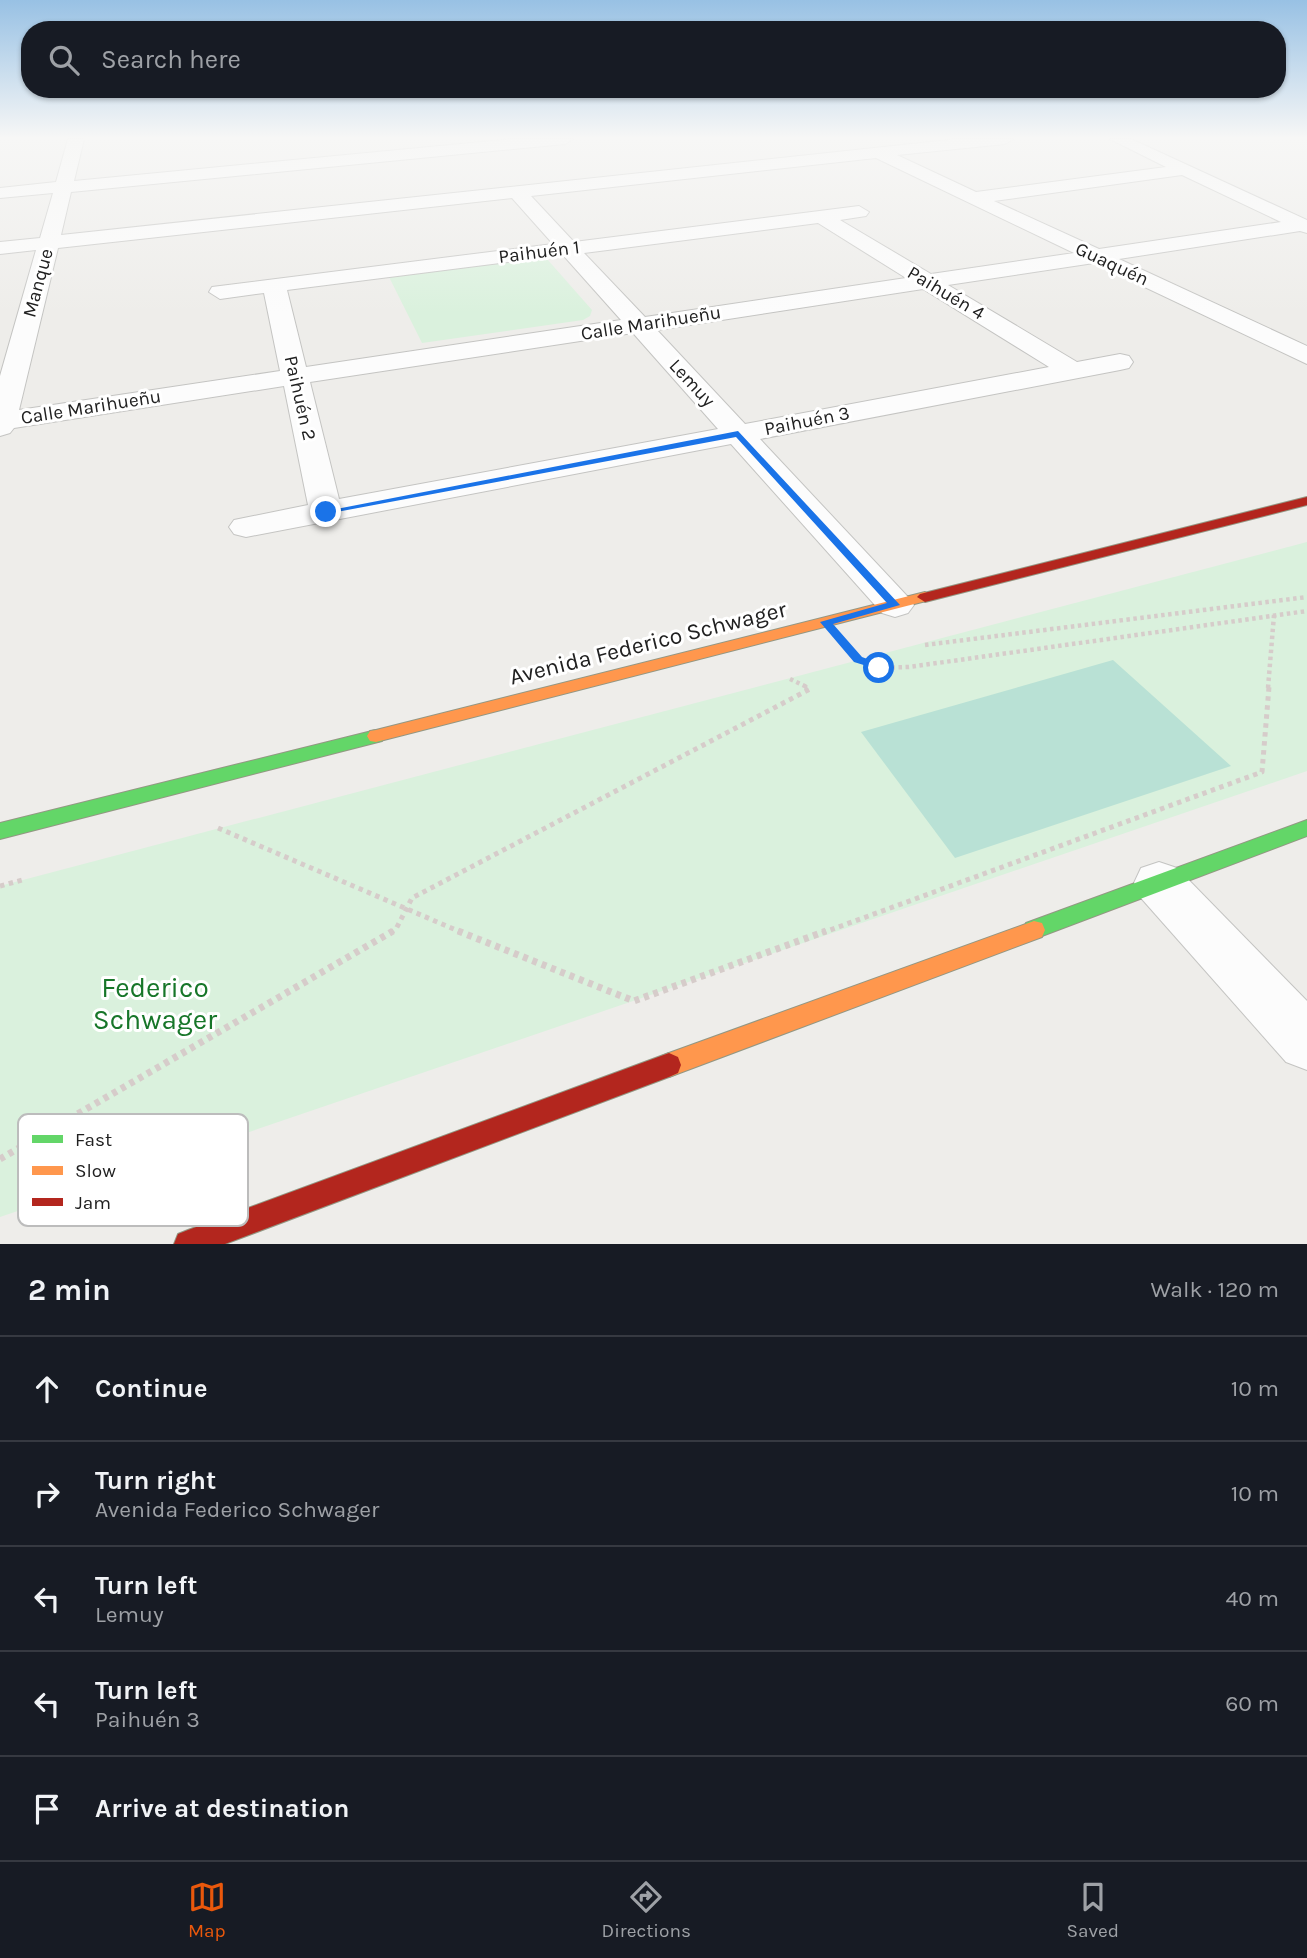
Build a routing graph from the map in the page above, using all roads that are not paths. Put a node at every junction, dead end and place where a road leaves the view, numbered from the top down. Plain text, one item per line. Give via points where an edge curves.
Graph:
1 (60, 197) edge
2 (471, 197) edge
3 (522, 197) edge
4 (980, 197) edge
5 (1243, 197) edge
6 (973, 198) joint
7 (859, 212) dead end
8 (820, 216) junction
9 (1305, 226) edge
10 (48, 243) junction
11 (0, 248) edge
12 (568, 248) junction
13 (1096, 256) junction
14 (927, 282) junction
15 (274, 285) junction
16 (220, 292) dead end
17 (638, 325) junction
18 (1307, 328) edge
19 (1266, 337) junction
20 (1307, 356) edge
21 (1120, 362) dead end
22 (1073, 371) junction
23 (295, 377) junction
24 (1, 423) edge
25 (738, 434) junction
26 (1307, 501) edge
27 (326, 512) junction
28 (246, 527) dead end
29 (895, 605) junction
30 (1307, 828) edge
31 (0, 831) edge
32 (1159, 883) junction
33 (1307, 1042) edge
34 (248, 1222) edge
35 (236, 1226) edge
36 (188, 1244) edge

1 - 10 street, Manque
2 - 10 street
3 - 12 street, Lemuy
4 - 6 street
5 - 9 street
6 - 13 street, Guaquén
7 - 8 street, Paihuén 1
8 - 12 street, Paihuén 1
8 - 14 street, Paihuén 4
9 - 13 street, Calle Marihueñu
10 - 11 street
10 - 24 street, Manque
12 - 15 street, Paihuén 1
12 - 17 street, Lemuy
13 - 14 street, Calle Marihueñu
13 - 19 street, Guaquén
14 - 17 street, Calle Marihueñu
14 - 22 street, Paihuén 4
15 - 16 street, Paihuén 1
15 - 23 street, Paihuén 2
17 - 23 street, Calle Marihueñu
17 - 25 street, Lemuy
18 - 19 street
19 - 20 street, Guaquén
21 - 22 street, Paihuén 3
22 - 25 street, Paihuén 3
23 - 24 street, Calle Marihueñu
23 - 27 street, Paihuén 2
25 - 27 street, Paihuén 3
25 - 29 street, Lemuy
26 - 29 street, Avenida Federico Schwager
27 - 28 street, Paihuén 3
29 - 31 street, Avenida Federico Schwager
30 - 32 street
32 - 33 street
32 - 34 street
35 - 36 street

